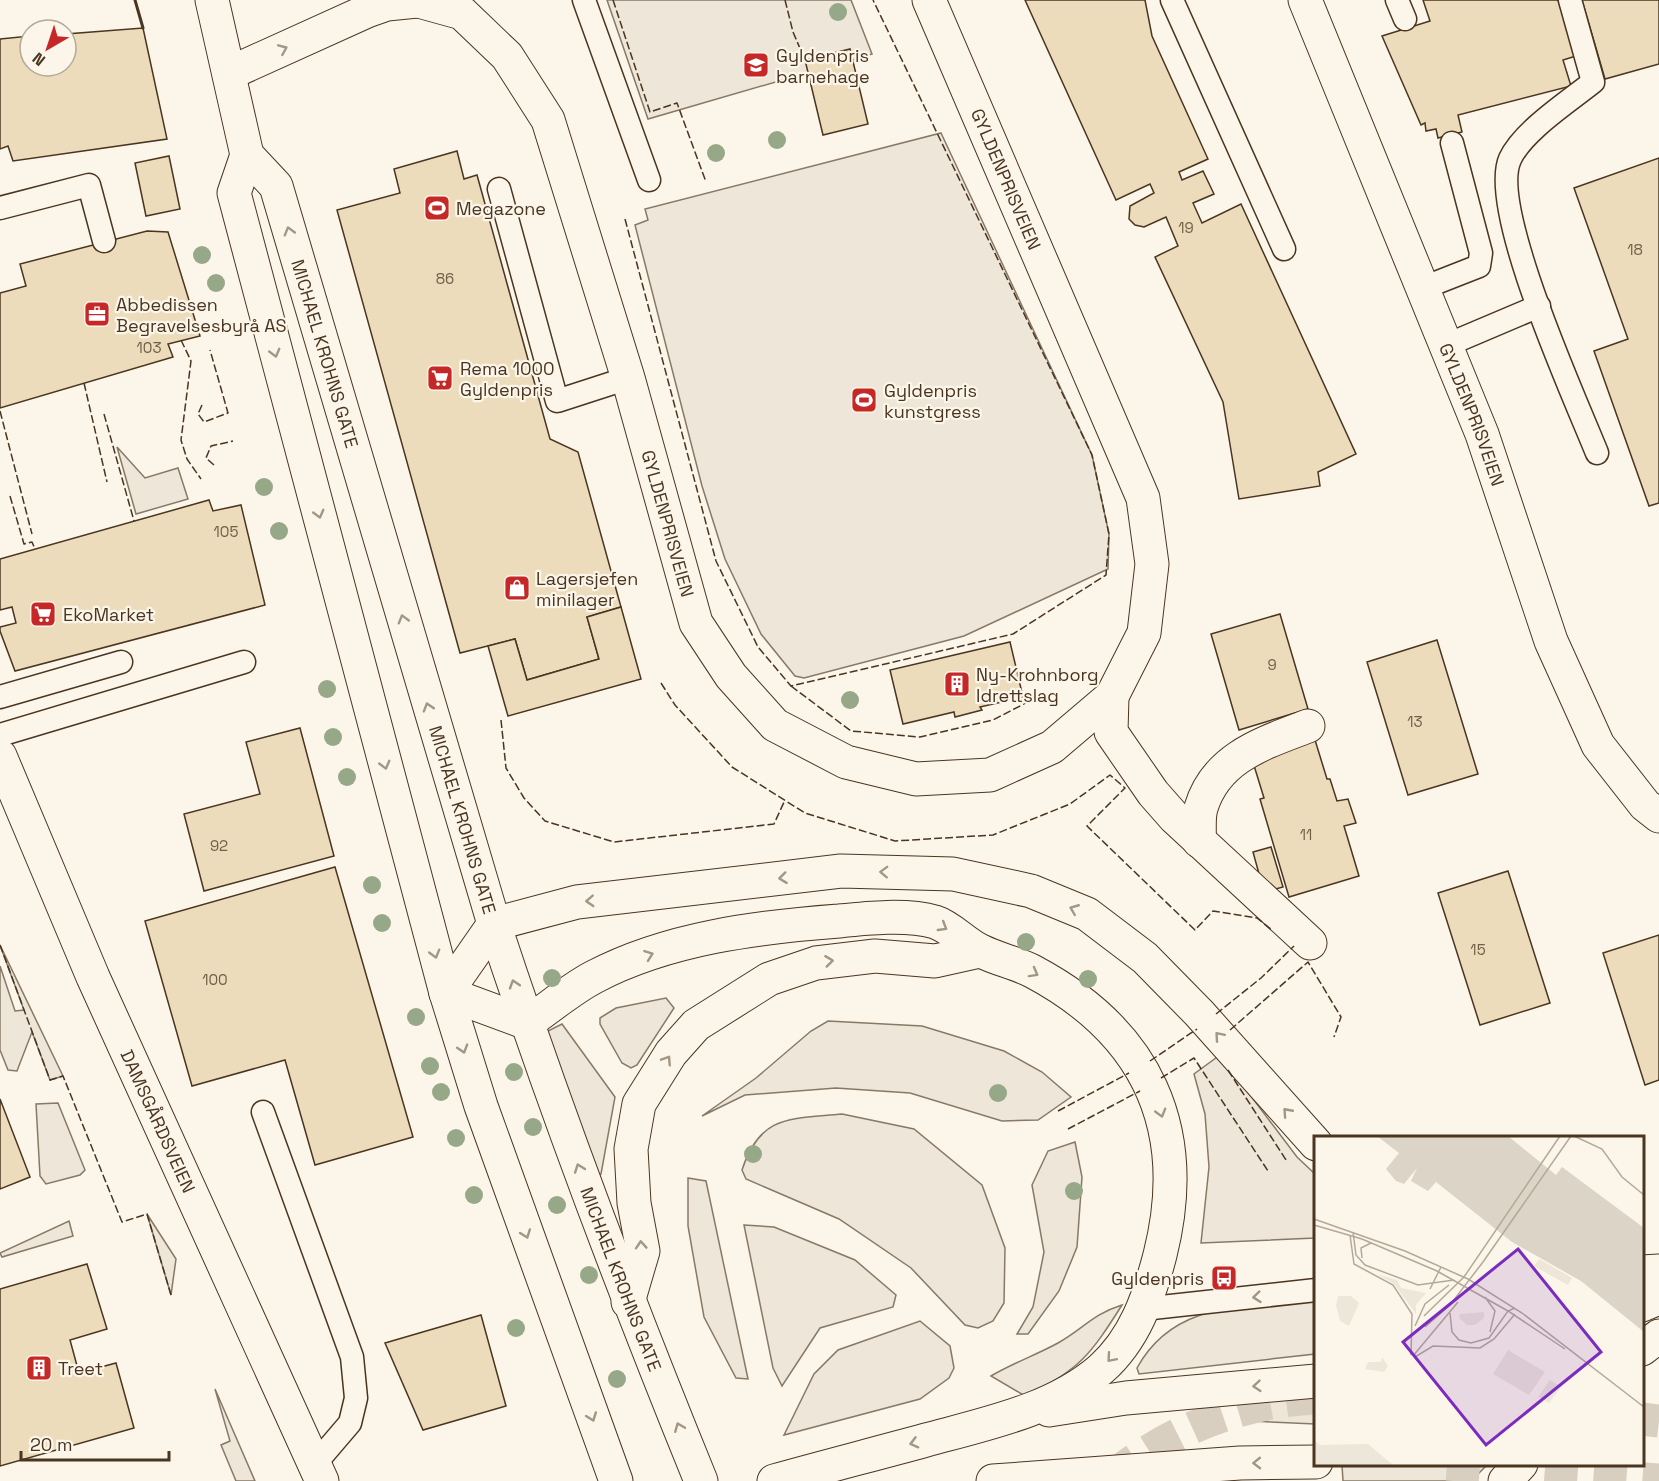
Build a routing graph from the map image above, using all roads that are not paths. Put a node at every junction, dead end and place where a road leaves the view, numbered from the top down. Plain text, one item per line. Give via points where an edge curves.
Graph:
1 (212, 0) edge
2 (584, 0) edge
3 (929, 0) edge
4 (1172, 0) edge
5 (1305, 0) edge
6 (1570, 0) edge
7 (416, 1) edge
8 (230, 73) junction
9 (1452, 142) dead end
10 (247, 155) junction
11 (649, 180) dead end
12 (499, 189) dead end
13 (0, 208) edge
14 (104, 242) dead end
15 (1284, 249) dead end
16 (1423, 288) junction
17 (1539, 306) junction
18 (1447, 345) junction
19 (628, 378) junction
20 (1597, 453) dead end
21 (121, 662) dead end
22 (244, 662) dead end
23 (1112, 696) junction
24 (0, 697) edge
25 (1308, 726) dead end
26 (0, 735) edge
27 (0, 756) edge
28 (1659, 816) edge
29 (1199, 841) junction
30 (494, 924) junction
31 (1310, 943) dead end
32 (980, 951) junction
33 (446, 993) junction
34 (526, 1023) junction
35 (263, 1112) dead end
36 (1314, 1142) edge
37 (1659, 1271) edge
38 (1644, 1272) edge
39 (1314, 1290) edge
40 (1659, 1298) edge
41 (628, 1302) junction
42 (1644, 1304) edge
43 (1143, 1310) junction
44 (1659, 1336) edge
45 (1644, 1347) edge
46 (1314, 1381) edge
47 (1007, 1416) junction
48 (1314, 1462) edge
49 (1519, 1466) edge
50 (319, 1472) edge
51 (782, 1479) edge
52 (616, 1481) edge
53 (701, 1481) edge
54 (993, 1481) edge
55 (1505, 1481) edge

1 - 8 main road
2 - 11 lane
3 - 23 main road, GYLDENPRISVEIEN via 1143,498 1152,564 1144,633
4 - 15 lane
5 - 16 main road, GYLDENPRISVEIEN
6 - 17 lane via 1593,82 1520,144 1509,161 1505,188 1509,215
8 -> 7 main road, GYLDENPRISVEIEN via 367,11
7 - 19 main road, GYLDENPRISVEIEN via 462,13 507,56 548,120
8 - 10 main road
9 - 16 lane via 1481,253 1479,266
30 -> 10 main road, MICHAEL KROHNS GATE via 276,186
10 -> 33 main road via 234,193
12 - 19 lane via 556,401
13 - 14 lane via 89,185
16 - 18 main road, GYLDENPRISVEIEN
17 - 18 lane
17 - 20 lane
18 - 28 main road, GYLDENPRISVEIEN via 1482,434 1551,641 1598,745 1645,805
19 - 23 main road, GYLDENPRISVEIEN via 696,623 731,676 775,725 846,762 916,779 990,775 1052,747
21 - 24 lane
22 - 26 lane
23 - 29 main road, GYLDENPRISVEIEN via 1112,732 1119,745 1153,794
25 - 29 main road via 1251,748 1220,772 1201,808
27 - 50 main road, DAMSGÅRDSVEIEN via 93,977
29 - 31 main road, GYLDENPRISVEIEN
30 - 33 main road
34 -> 30 main road, MICHAEL KROHNS GATE
36 -> 30 main road via 1199,1012 1145,958 1087,914 1031,891 953,874 841,871 577,902
34 -> 32 main road via 594,977 662,951 755,930 879,917 936,922
41 -> 32 main road via 643,1251 634,1203 631,1149 639,1104 671,1053 696,1025 769,979 816,963 875,956 936,961
32 -> 43 main road via 1030,970 1084,1005 1137,1060 1162,1110 1172,1164 1167,1226
33 - 34 main road
33 -> 52 main road via 480,1106
41 -> 34 main road, MICHAEL KROHNS GATE
35 - 50 lane via 352,1357 356,1398 350,1423
37 - 38 main road
39 -> 43 lane
40 - 42 main road
53 -> 41 main road, MICHAEL KROHNS GATE
43 -> 47 main road via 1129,1338 1102,1368 1067,1393
44 - 45 main road
46 -> 47 main road via 1126,1398
47 -> 51 main road
48 -> 54 main road via 1240,1463
49 - 55 main road

